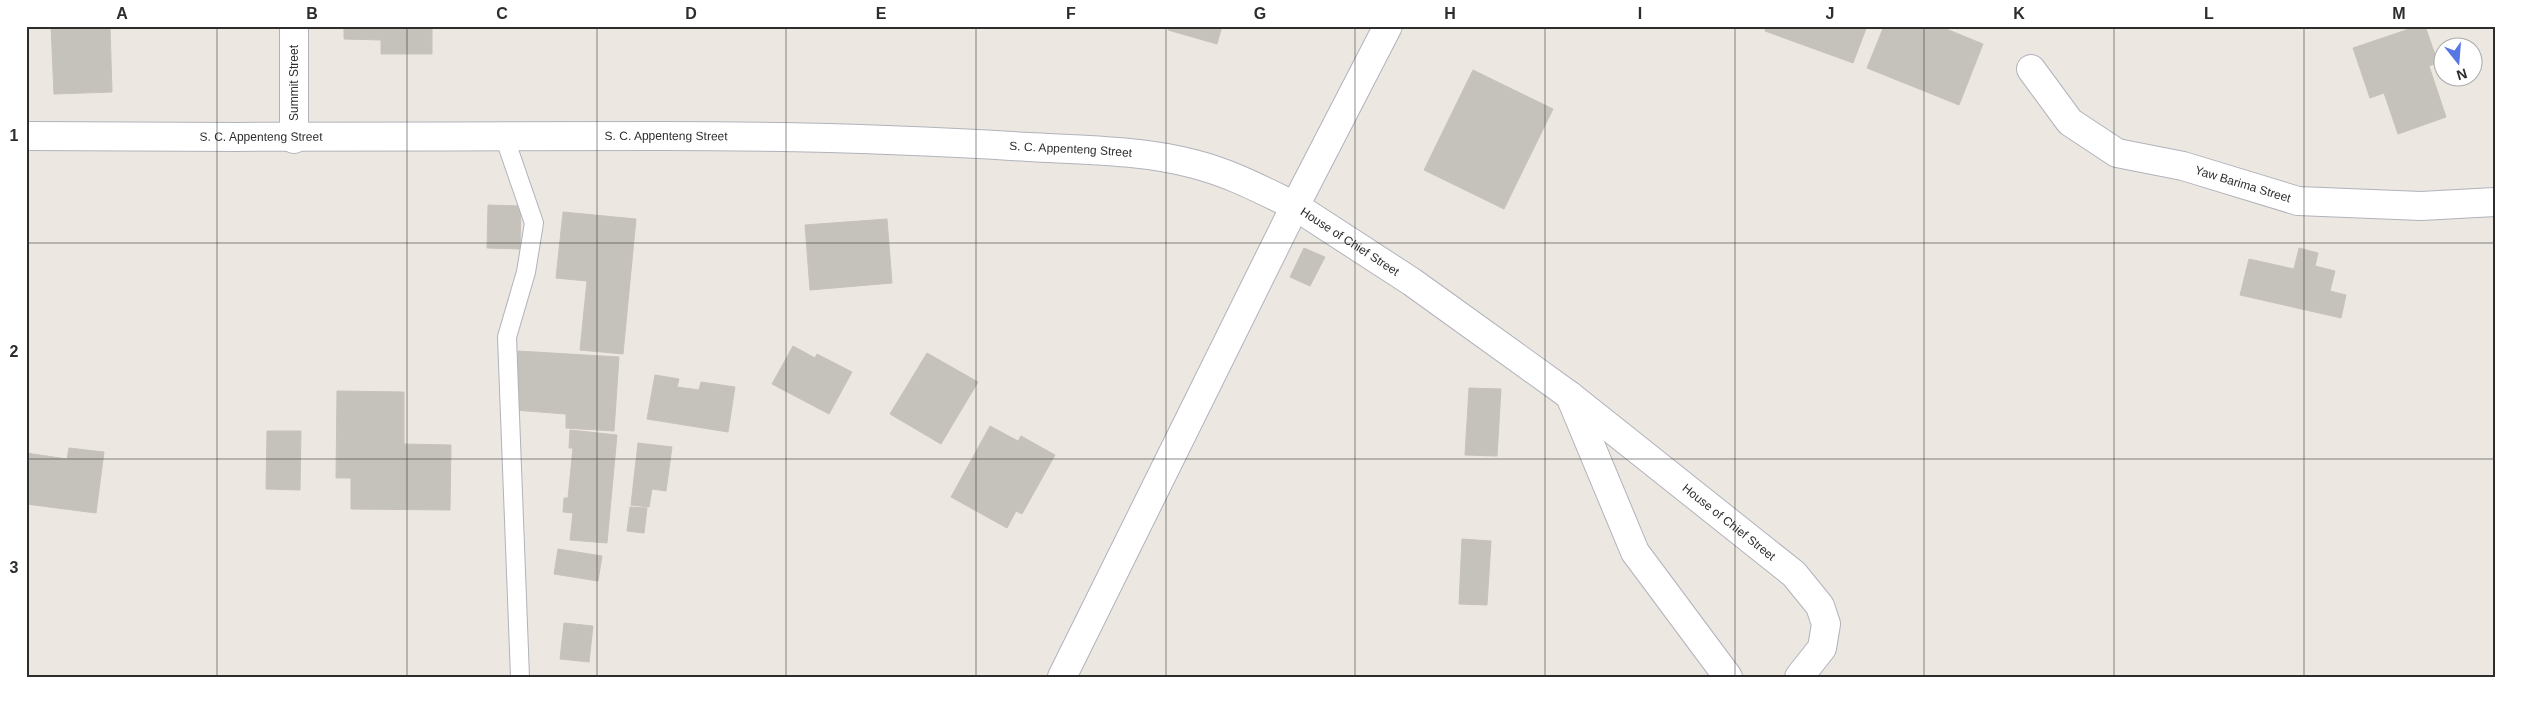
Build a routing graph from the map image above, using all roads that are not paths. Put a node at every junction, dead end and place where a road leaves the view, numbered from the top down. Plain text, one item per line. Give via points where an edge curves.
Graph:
1 (294, 26) edge
2 (1388, 26) edge
3 (2030, 69) dead end
4 (26, 136) edge
5 (504, 136) junction
6 (294, 139) junction
7 (2495, 202) edge
8 (1295, 206) junction
9 (1569, 395) junction
10 (520, 677) edge
11 (1062, 677) edge
12 (1728, 677) edge
13 (1799, 677) edge

1 - 6 street, Summit Street
2 - 8 street, House of Chief Street
3 - 7 street, Yaw Barima Street via 2070,122 2117,153 2183,166 2298,201 2420,206
4 - 6 street, S. C. Appenteng Street
5 - 6 street, S. C. Appenteng Street
5 - 8 street, S. C. Appenteng Street via 848,137 1146,154 1194,164 1237,178
5 - 10 lane via 534,223 526,272 507,337
8 - 9 street, House of Chief Street via 1412,282
8 - 11 street
9 - 12 street via 1635,552
9 - 13 street, House of Chief Street via 1805,586 1820,606 1826,624 1822,648

